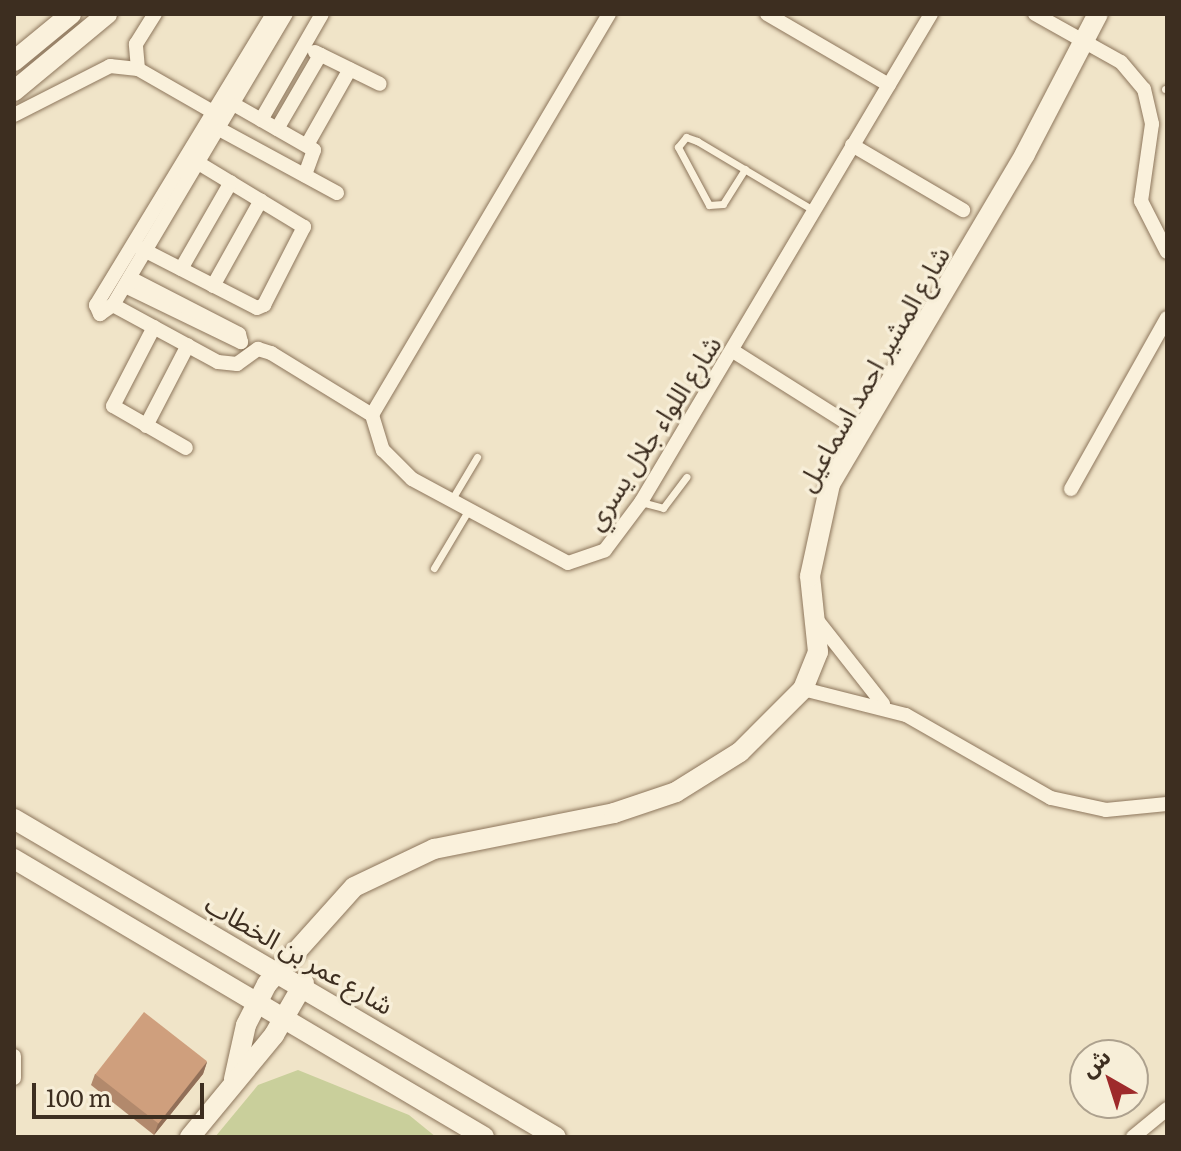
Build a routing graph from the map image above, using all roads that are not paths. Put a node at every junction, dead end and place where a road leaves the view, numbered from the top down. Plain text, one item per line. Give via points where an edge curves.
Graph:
1 (71, 14) edge
2 (107, 14) edge
3 (155, 14) edge
4 (273, 14) edge
5 (286, 14) edge
6 (322, 14) edge
7 (609, 14) edge
8 (767, 14) edge
9 (931, 14) edge
10 (1035, 14) edge
11 (1098, 14) edge
12 (1085, 43) junction
13 (34, 45) junction
14 (304, 46) junction
15 (320, 55) junction
16 (14, 61) edge
17 (48, 63) junction
18 (138, 69) junction
19 (350, 69) junction
20 (380, 84) dead end
21 (889, 85) junction
22 (14, 91) edge
23 (235, 105) junction
24 (212, 112) junction
25 (14, 115) edge
26 (261, 120) junction
27 (224, 125) junction
28 (277, 129) junction
29 (307, 145) junction
30 (852, 145) junction
31 (200, 164) junction
32 (745, 169) junction
33 (305, 175) junction
34 (231, 182) junction
35 (337, 193) dead end
36 (261, 200) junction
37 (813, 210) junction
38 (963, 210) dead end
39 (140, 248) junction
40 (1167, 252) edge
41 (181, 269) junction
42 (127, 282) junction
43 (213, 286) junction
44 (113, 305) junction
45 (1167, 318) edge
46 (154, 327) junction
47 (188, 345) junction
48 (733, 351) junction
49 (372, 415) junction
50 (146, 426) junction
51 (861, 432) junction
52 (186, 448) dead end
53 (477, 457) dead end
54 (686, 477) dead end
55 (1071, 489) dead end
56 (450, 501) junction
57 (641, 502) junction
58 (468, 511) junction
59 (434, 568) dead end
60 (816, 618) junction
61 (803, 689) junction
62 (886, 708) junction
63 (1167, 804) edge
64 (14, 819) edge
65 (14, 859) edge
66 (278, 968) junction
67 (304, 983) junction
68 (255, 1005) junction
69 (282, 1022) junction
70 (14, 1056) edge
71 (14, 1078) edge
72 (234, 1079) junction
73 (1167, 1109) edge
74 (190, 1137) edge
75 (484, 1137) edge
76 (556, 1137) edge
77 (1133, 1137) edge

1 - 13 street
2 - 17 street
3 - 18 street via 136,44
4 - 24 street
5 - 23 street
6 - 14 street
7 - 49 street
8 - 21 street
9 - 21 street, شارع اللواء جلال يسري
10 - 12 street
11 - 12 street, شارع المشير احمد اسماعيل
12 - 40 street via 1121,62 1144,89 1152,124 1141,201
12 - 51 street, شارع المشير احمد اسماعيل
13 - 16 street
13 - 17 street
14 - 15 street
14 - 26 street
15 - 19 street
15 - 28 street
17 - 22 street
18 - 24 street
18 - 25 street via 99,67
19 - 20 street
19 - 29 street
21 - 30 street, شارع اللواء جلال يسري
23 - 26 street
23 - 27 street
24 - 27 street
24 - 39 street
26 - 28 street
27 - 31 street
27 - 33 street
28 - 29 street
29 - 33 street via 316,156
30 - 37 street, شارع اللواء جلال يسري
30 - 38 street
31 - 34 street
31 - 39 street
32 - 32 lane via 686,137 678,147 709,205 723,204
32 - 37 lane
33 - 35 street
34 - 36 street
34 - 41 street
36 - 43 street
36 - 43 street via 304,227 264,305 257,308
37 - 48 street, شارع اللواء جلال يسري
39 - 41 street
39 - 42 street
39 - 44 street via 96,310 104,315
41 - 43 street
42 - 42 street via 241,342 239,334
42 - 44 street
44 - 46 street
45 - 55 street
46 - 47 street
46 - 50 street via 113,406
47 - 49 street via 232,365 253,350 271,353
47 - 50 street
48 - 51 street
48 - 57 street, شارع اللواء جلال يسري
49 - 56 street, شارع اللواء جلال يسري via 390,458
50 - 52 street
51 - 60 street, شارع المشير احمد اسماعيل via 819,515 810,576
53 - 56 lane
54 - 57 lane via 663,508
56 - 58 street, شارع اللواء جلال يسري
57 - 58 street, شارع اللواء جلال يسري via 605,550 568,563
58 - 59 lane
60 - 61 street, شارع المشير احمد اسماعيل via 818,652
60 - 62 street
61 - 62 street
61 - 66 street, شارع المشير احمد اسماعيل via 740,752 676,792 614,813 434,849 381,869 323,914
62 - 63 street via 1051,798 1106,810
64 - 66 street, شارع عمر بن الخطاب
65 - 68 street
66 - 67 street, شارع عمر بن الخطاب
66 - 68 street, شارع المشير احمد اسماعيل
67 - 69 street
67 - 76 street, شارع عمر بن الخطاب
68 - 69 street
68 - 72 street, شارع المشير احمد اسماعيل
69 - 72 street
69 - 75 street
70 - 71 street
72 - 74 street
73 - 77 street

